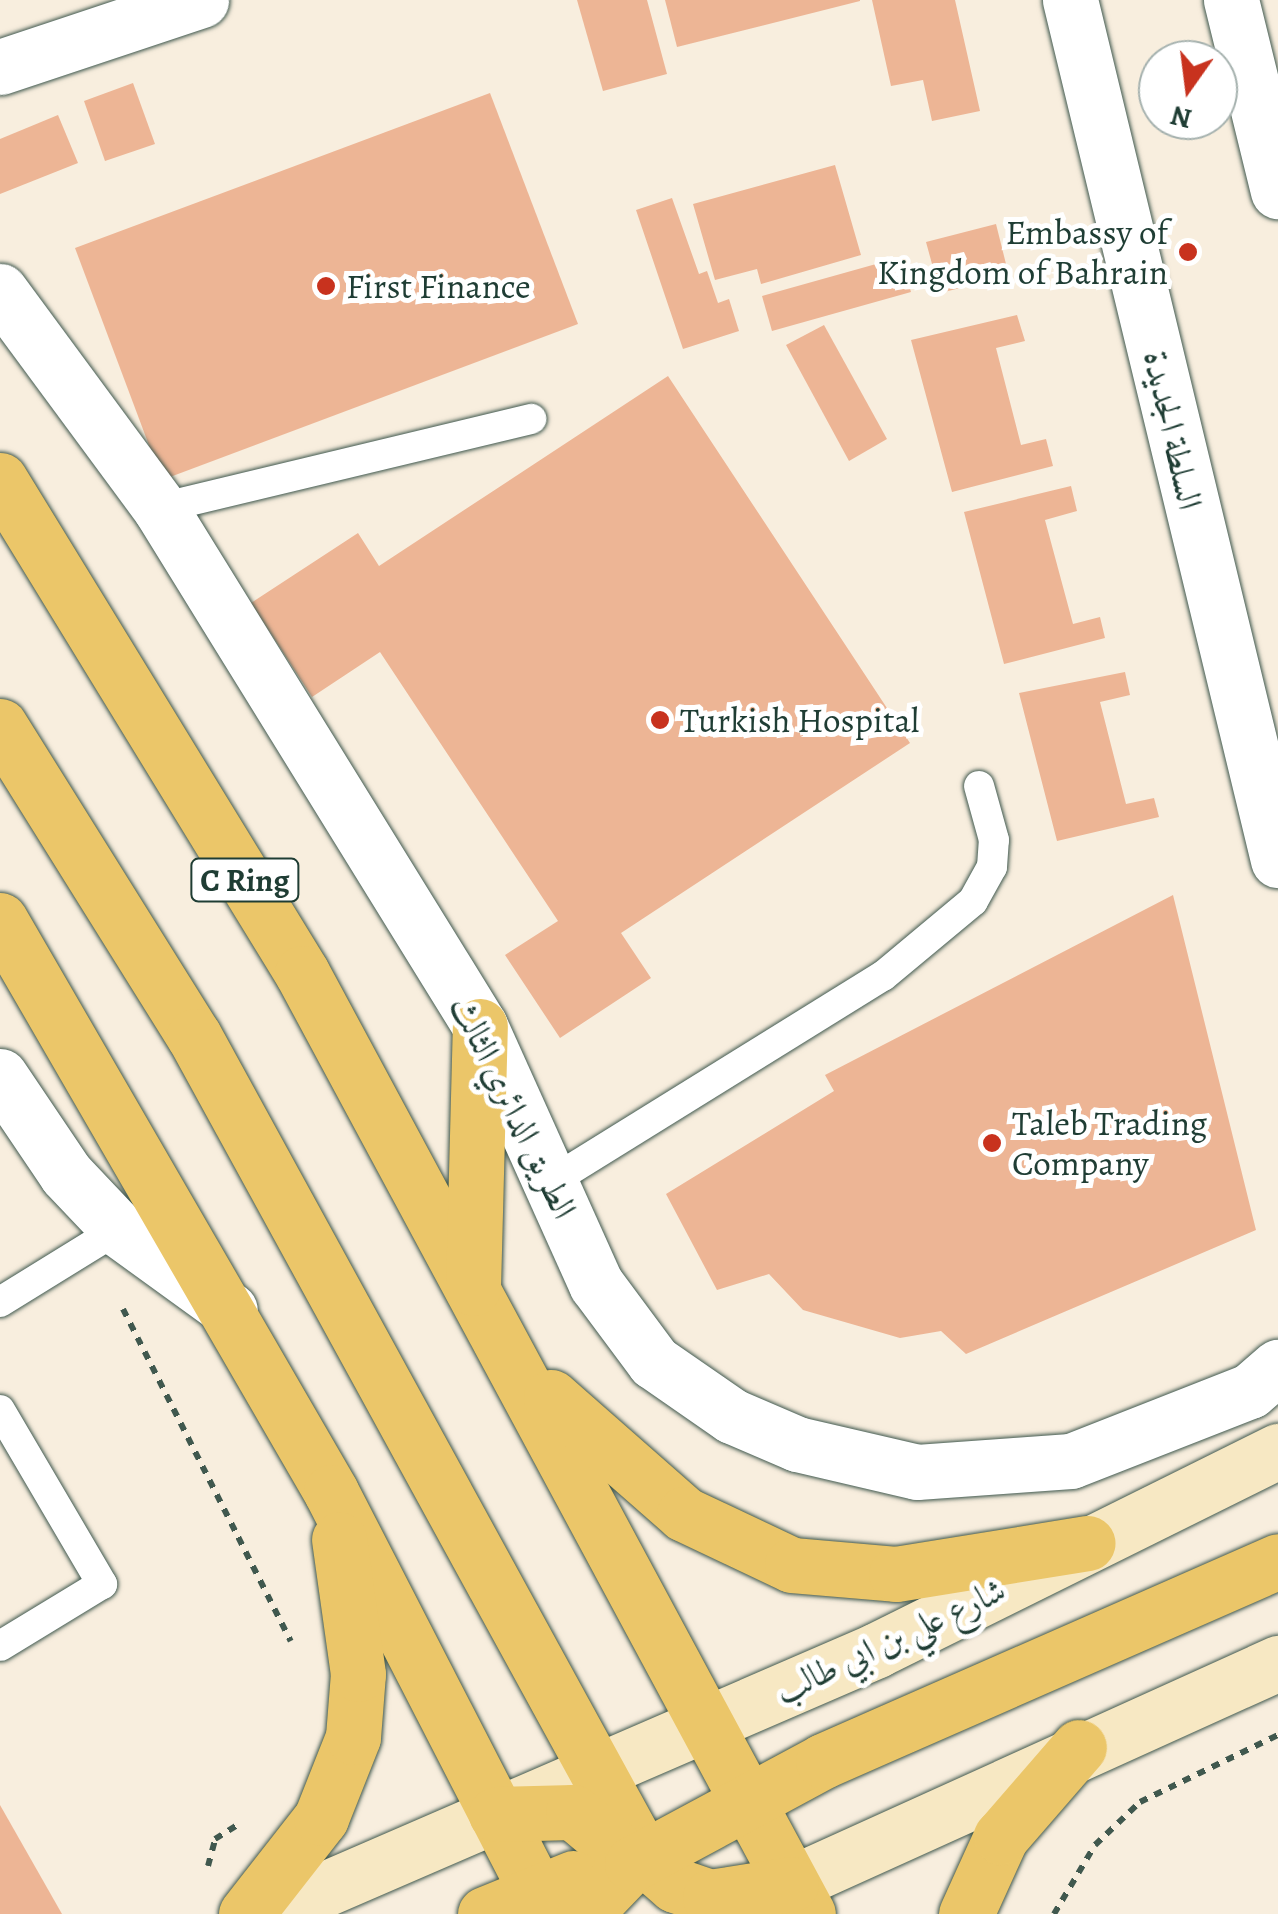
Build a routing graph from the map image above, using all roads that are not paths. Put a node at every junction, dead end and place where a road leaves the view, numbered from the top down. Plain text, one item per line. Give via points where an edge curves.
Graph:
1 (201, 0) edge
2 (1070, 0) edge
3 (1231, 0) edge
4 (0, 67) edge
5 (1278, 191) edge
6 (0, 291) edge
7 (531, 419) dead end
8 (4, 482) edge
9 (160, 508) junction
10 (0, 726) edge
11 (1262, 731) edge
12 (979, 786) dead end
13 (1278, 860) edge
14 (0, 920) edge
15 (480, 1026) junction
16 (0, 1076) edge
17 (555, 1179) junction
18 (104, 1237) junction
19 (472, 1292) junction
20 (0, 1302) edge
21 (230, 1310) junction
22 (505, 1351) junction
23 (1278, 1367) edge
24 (4, 1425) edge
25 (1278, 1451) edge
26 (331, 1492) junction
27 (1088, 1543) junction
28 (1278, 1561) edge
29 (0, 1646) edge
30 (1278, 1663) edge
31 (707, 1723) junction
32 (1079, 1747) junction
33 (592, 1772) junction
34 (748, 1802) junction
35 (496, 1814) junction
36 (635, 1856) junction
37 (799, 1899) edge
38 (230, 1900) edge
39 (557, 1907) edge
40 (266, 1914) edge
41 (485, 1914) edge
42 (660, 1914) edge
43 (724, 1914) edge
44 (966, 1914) edge

1 - 4 street
2 - 11 street, السلطة الجديدة
3 - 5 street
6 - 9 street, الطريق الدائري الثالث
7 - 9 lane
8 - 19 highway, C Ring via 302,973
9 - 15 street, الطريق الدائري الثالث
10 - 33 highway via 194,1036
11 - 13 street, السلطة الجديدة
12 - 17 lane via 994,840 992,867 972,902 883,976
14 - 21 highway
15 - 17 street, الطريق الدائري الثالث
15 - 19 highway
16 - 18 street
17 - 23 street, الطريق الدائري الثالث via 596,1284 654,1362 732,1416 797,1444 917,1472 1052,1464 1250,1391
18 - 20 lane
18 - 21 street
19 - 22 highway, C Ring
21 - 26 highway
22 - 27 highway via 614,1462 709,1531 767,1558 896,1574
22 - 31 highway, C Ring
24 - 29 lane via 102,1584
25 - 27 main road, شارع علي بن ابي طالب
26 - 35 highway
26 - 38 highway via 358,1674 353,1738 321,1818
27 - 31 main road, شارع علي بن ابي طالب
28 - 34 highway
30 - 32 main road
31 - 33 main road, شارع علي بن ابي طالب
31 - 34 highway, C Ring
31 - 36 highway via 690,1802
32 - 37 main road
32 - 44 highway via 1002,1836
33 - 35 main road, شارع علي بن ابي طالب
33 - 36 highway
34 - 36 highway
34 - 37 highway, C Ring
35 - 36 highway via 573,1812
35 - 39 highway
35 - 40 main road, شارع علي بن ابي طالب
36 - 37 highway via 697,1895
36 - 39 highway
36 - 42 highway
37 - 43 main road
39 - 41 highway

